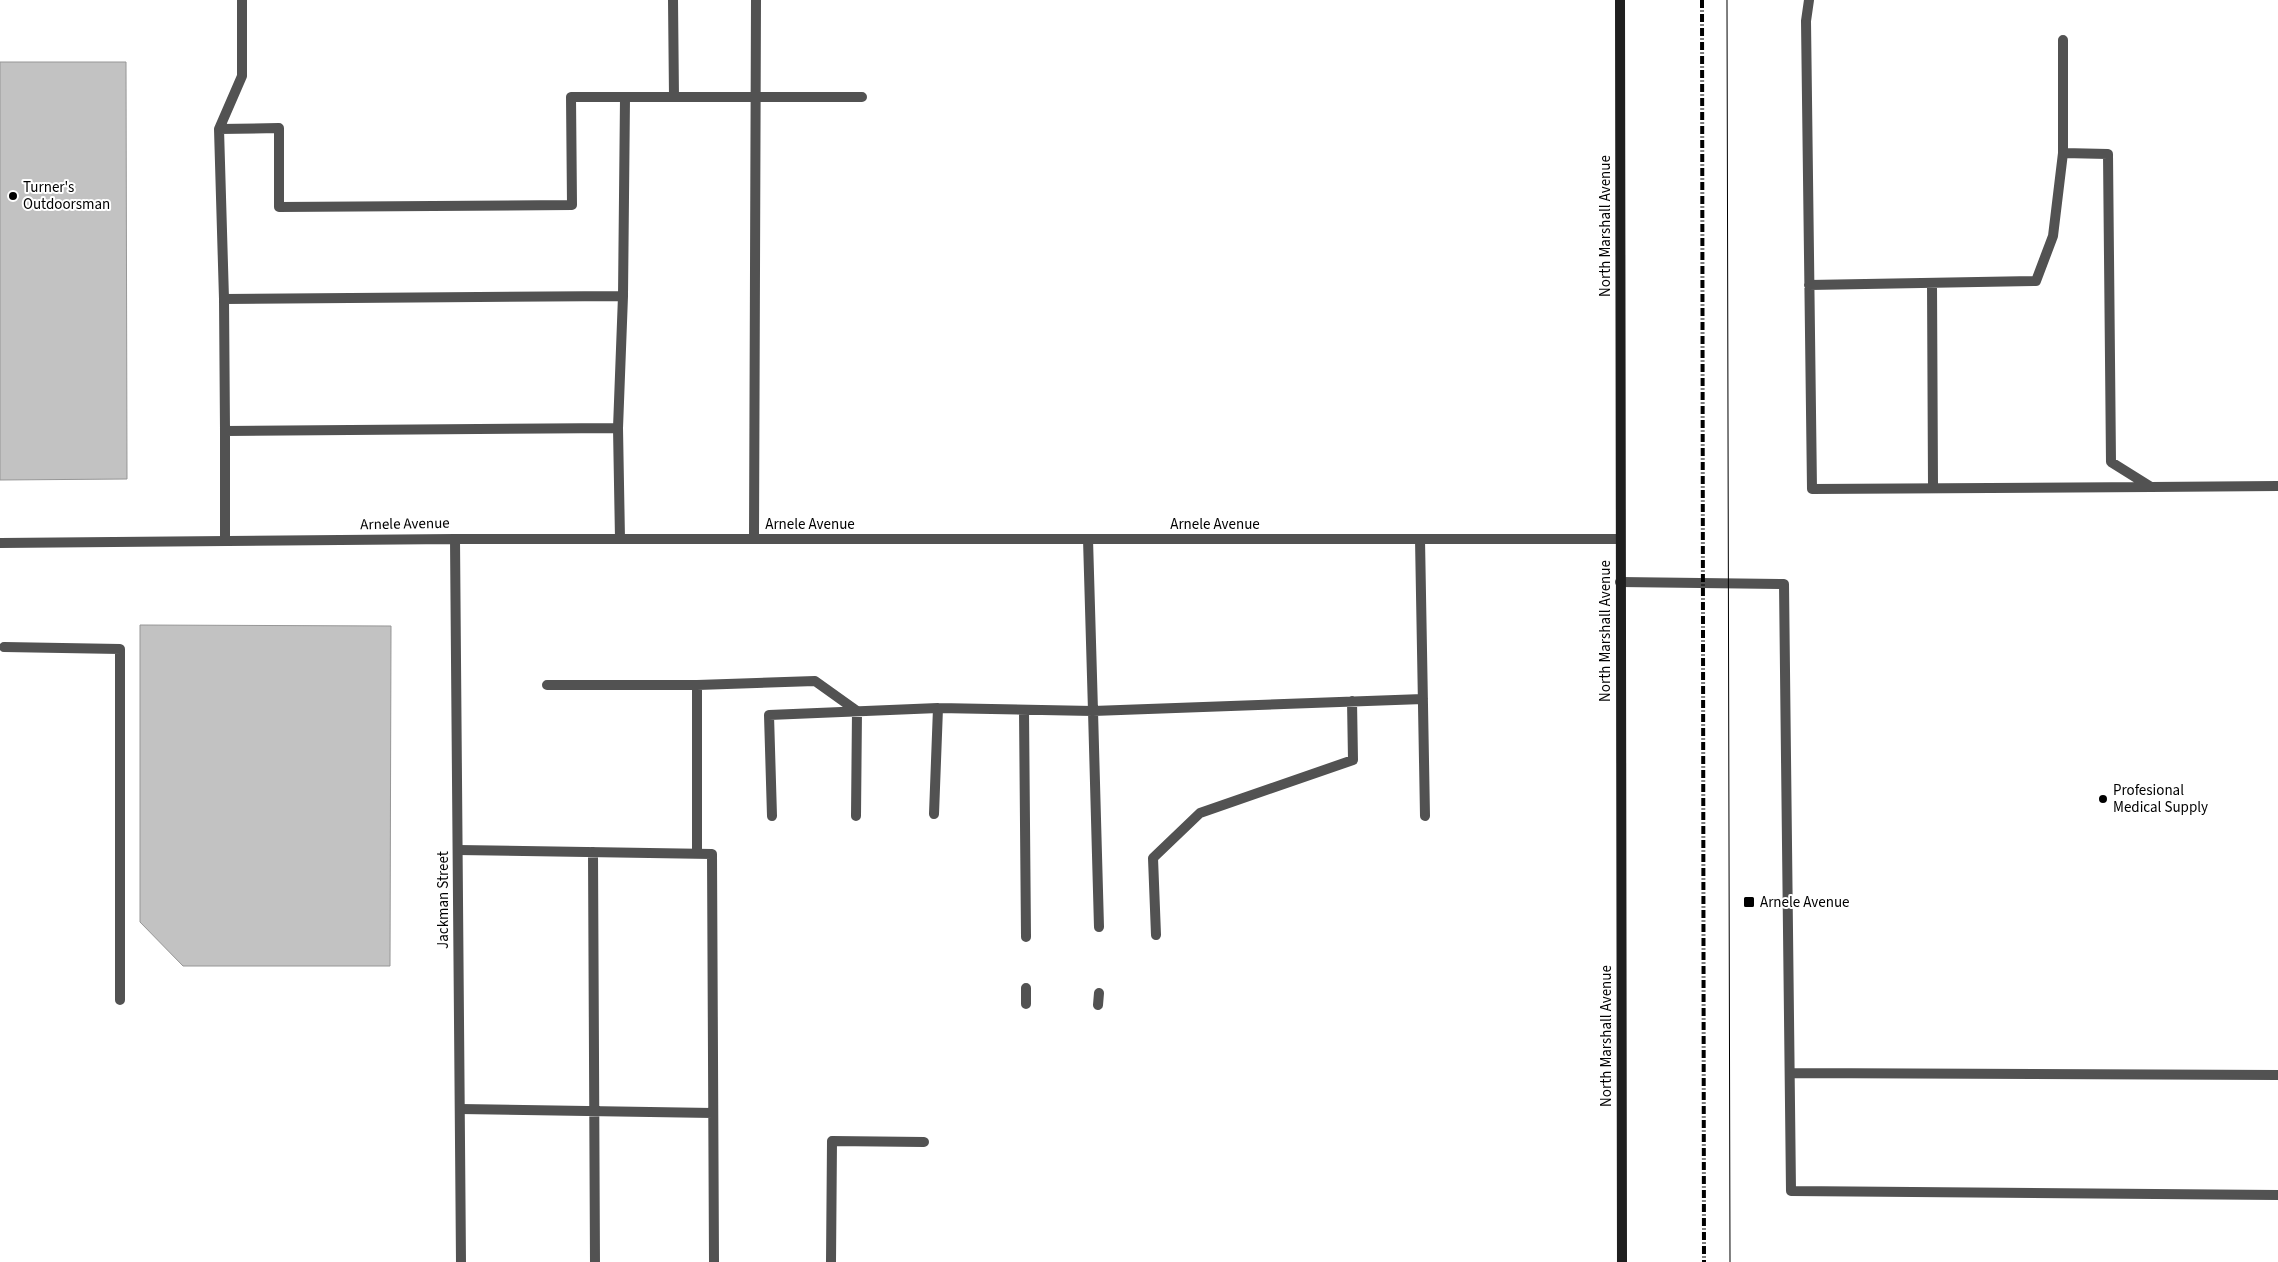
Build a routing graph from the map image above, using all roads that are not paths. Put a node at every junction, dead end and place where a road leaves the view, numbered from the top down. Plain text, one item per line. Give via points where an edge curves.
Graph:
1 (242, 0) edge
2 (674, 0) edge
3 (756, 0) edge
4 (1620, 0) edge
5 (1809, 0) edge
6 (2063, 40) dead end
7 (756, 96) junction
8 (674, 97) junction
9 (862, 97) dead end
10 (625, 98) junction
11 (219, 129) junction
12 (2063, 153) junction
13 (1932, 283) junction
14 (1809, 285) junction
15 (623, 296) junction
16 (224, 299) junction
17 (618, 428) junction
18 (225, 431) junction
19 (2278, 486) edge
20 (1933, 487) junction
21 (2151, 487) junction
22 (455, 539) junction
23 (620, 539) junction
24 (754, 539) junction
25 (1088, 539) junction
26 (1420, 539) junction
27 (1620, 539) junction
28 (225, 541) junction
29 (0, 543) edge
30 (1620, 582) junction
31 (4, 647) dead end
32 (547, 685) dead end
33 (697, 685) junction
34 (1423, 699) junction
35 (1352, 701) junction
36 (938, 708) junction
37 (857, 711) junction
38 (1024, 711) junction
39 (1093, 711) junction
40 (934, 814) dead end
41 (772, 816) dead end
42 (856, 816) dead end
43 (1425, 816) dead end
44 (458, 850) junction
45 (593, 852) junction
46 (697, 854) junction
47 (1100, 927) dead end
48 (1156, 935) dead end
49 (1026, 937) dead end
50 (1026, 988) dead end
51 (1099, 992) dead end
52 (120, 1000) dead end
53 (1026, 1004) dead end
54 (1098, 1005) dead end
55 (1790, 1073) junction
56 (2278, 1075) edge
57 (460, 1109) junction
58 (594, 1111) junction
59 (713, 1113) junction
60 (924, 1142) dead end
61 (2278, 1195) edge
62 (461, 1262) edge
63 (595, 1262) edge
64 (714, 1262) edge
65 (831, 1262) edge
66 (1622, 1262) edge

1 - 11 street via 242,76
2 - 8 street
3 - 7 street
4 - 27 main road, North Marshall Avenue
5 - 14 street via 1806,21
6 - 12 street
7 - 8 street
7 - 9 street
7 - 24 street
8 - 10 street
10 - 11 street via 571,97 572,206 280,207 280,128
10 - 15 street
11 - 16 street
12 - 13 street via 2052,236 2036,281
12 - 21 street via 2108,154 2111,462
13 - 14 street
13 - 20 street
14 - 20 street via 1812,488
15 - 16 street
15 - 17 street
16 - 18 street
17 - 18 street
17 - 23 street
18 - 28 street
19 - 21 street
20 - 21 street
22 - 23 street, Arnele Avenue
22 - 28 street, Arnele Avenue
22 - 44 street, Jackman Street
23 - 24 street, Arnele Avenue
24 - 25 street, Arnele Avenue
25 - 26 street, Arnele Avenue
25 - 39 street
26 - 27 street, Arnele Avenue
26 - 34 street
27 - 30 main road, North Marshall Avenue
28 - 29 street, Arnele Avenue
30 - 55 street via 1784,584
30 - 66 main road, North Marshall Avenue
31 - 52 street via 120,649
32 - 33 street
33 - 37 street via 815,681
33 - 46 street
34 - 35 street
34 - 43 street
35 - 39 street
35 - 48 street via 1353,760 1200,813 1153,858
36 - 37 street
36 - 38 street
36 - 40 street
37 - 41 street via 769,715
37 - 42 street
38 - 39 street
38 - 49 street
39 - 47 street
44 - 45 street
44 - 57 street, Jackman Street
45 - 46 street
45 - 58 street
46 - 59 street via 712,854
50 - 53 street
51 - 54 street
55 - 56 street
55 - 61 street via 1791,1191
57 - 58 street
57 - 62 street, Jackman Street
58 - 59 street
58 - 63 street
59 - 64 street
60 - 65 street via 832,1141

